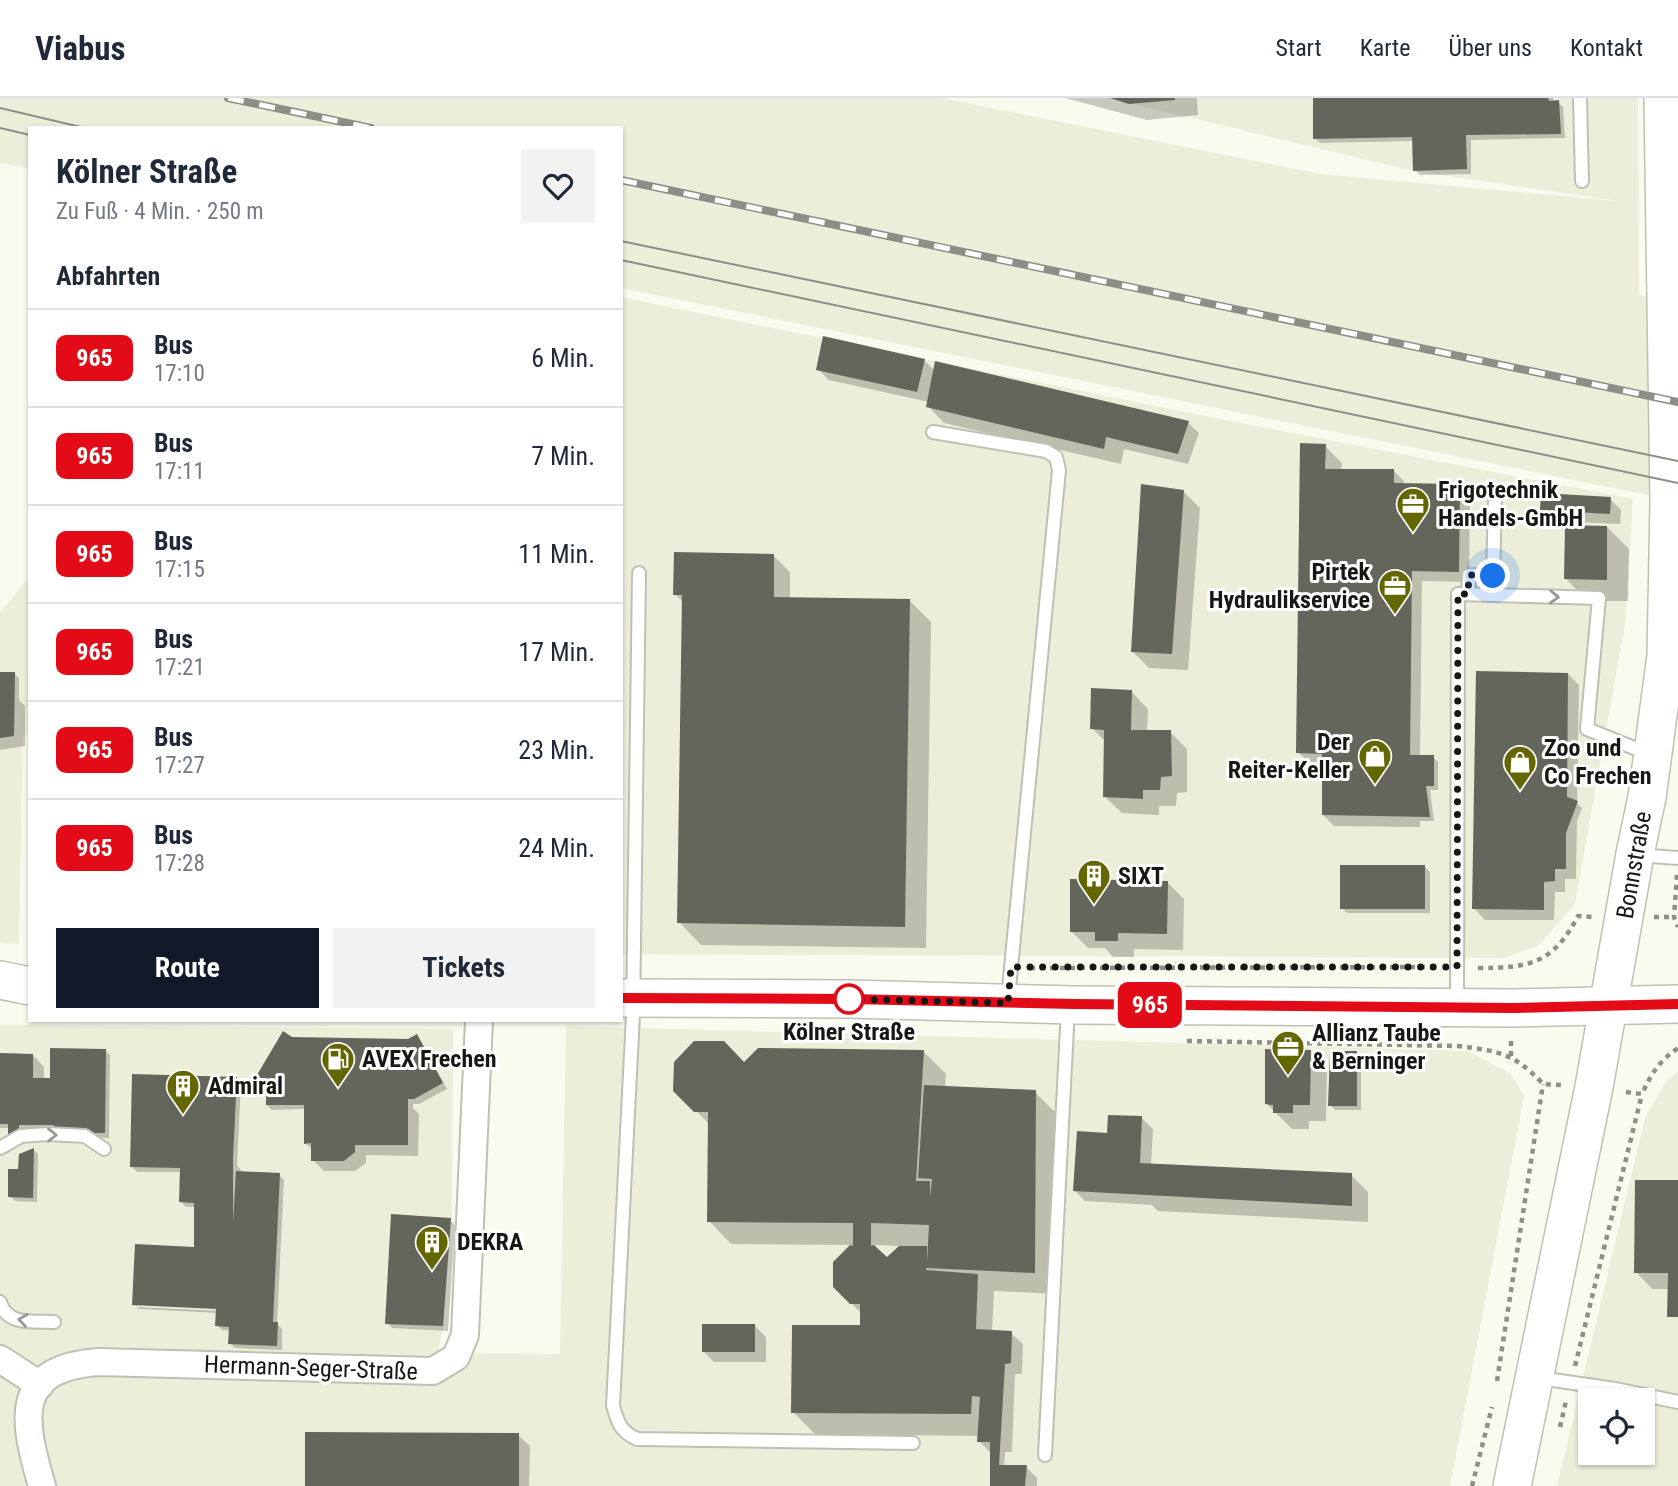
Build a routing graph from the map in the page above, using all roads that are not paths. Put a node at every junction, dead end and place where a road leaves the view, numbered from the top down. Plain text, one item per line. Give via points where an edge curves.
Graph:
1 (1580, 98) edge
2 (1665, 101) edge
3 (1582, 181) dead end
4 (933, 432) dead end
5 (1495, 499) dead end
6 (639, 573) dead end
7 (1468, 594) junction
8 (1652, 755) junction
9 (1635, 854) junction
10 (1678, 858) edge
11 (0, 980) edge
12 (1010, 985) junction
13 (28, 987) edge
14 (28, 988) edge
15 (0, 994) edge
16 (627, 998) edge
17 (1068, 1004) junction
18 (1678, 1004) edge
19 (1609, 1006) junction
20 (1457, 1007) junction
21 (479, 1022) edge
22 (0, 1148) edge
23 (104, 1149) dead end
24 (0, 1302) edge
25 (54, 1322) dead end
26 (0, 1359) edge
27 (1535, 1377) junction
28 (40, 1385) junction
29 (1678, 1402) edge
30 (913, 1443) dead end
31 (1045, 1455) dead end
32 (42, 1486) edge
33 (1511, 1486) edge

1 - 3 lane
2 - 8 main road, Bonnstraße via 1670,502 1665,656
4 - 12 lane via 1046,451 1056,457 1059,470
5 - 7 lane via 1493,576 1469,575
6 - 16 lane
7 -> 8 lane via 1599,598 1587,729
7 - 20 lane via 1458,594
8 - 9 main road, Bonnstraße
9 - 10 lane
9 - 19 main road, Bonnstraße
11 - 13 main road
12 - 16 main road via 850,999
12 - 17 main road
14 - 15 main road
16 - 30 lane via 612,1406 618,1426 637,1439
17 - 20 main road
17 - 31 lane
18 - 19 main road
19 - 20 main road
19 - 27 main road, Bonnstraße
21 - 28 street, Hermann-Seger-Straße via 465,1335 456,1357 433,1371 86,1363 54,1371
22 -> 23 lane via 21,1136 48,1134 85,1136
25 -> 24 lane via 14,1321 3,1312
26 - 28 street
27 - 29 lane
27 - 33 main road, Bonnstraße
28 - 32 street via 30,1399 27,1422

